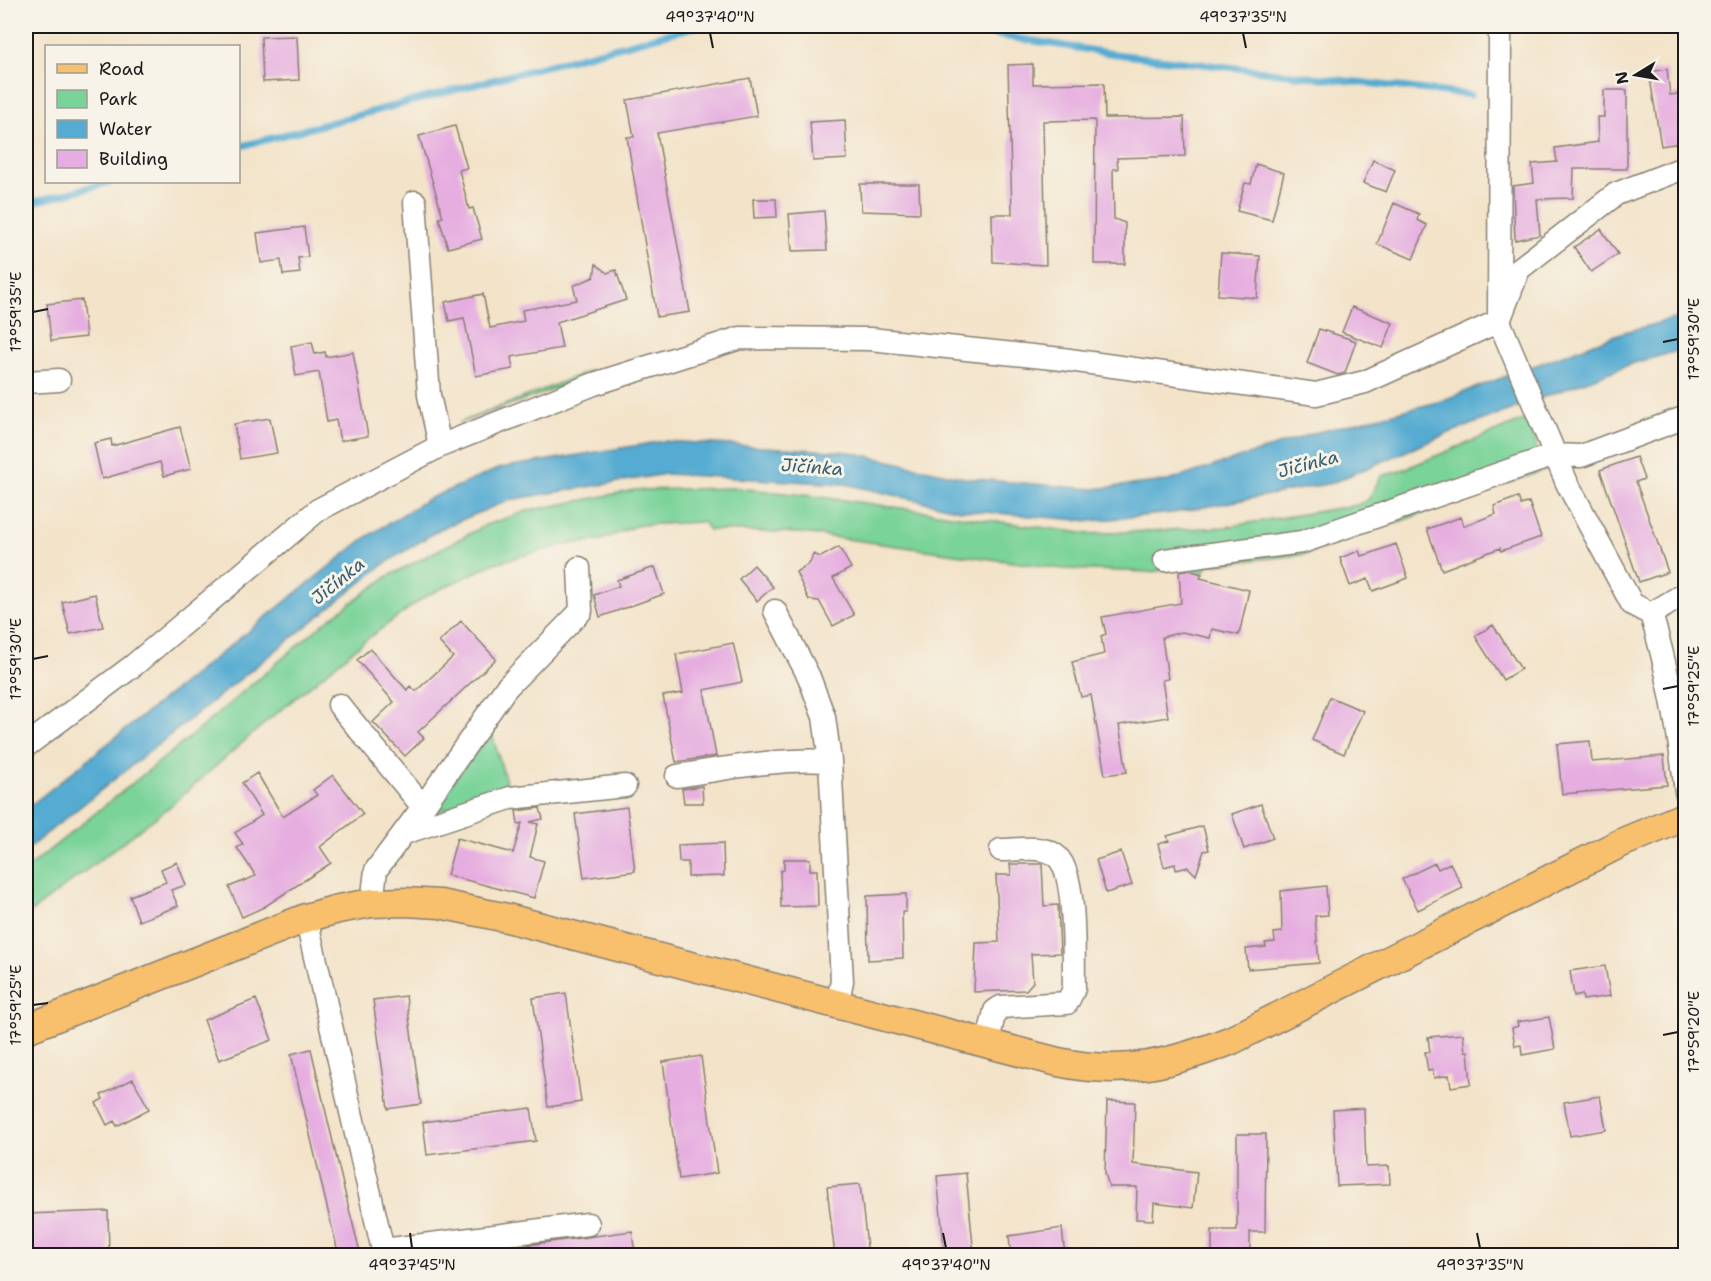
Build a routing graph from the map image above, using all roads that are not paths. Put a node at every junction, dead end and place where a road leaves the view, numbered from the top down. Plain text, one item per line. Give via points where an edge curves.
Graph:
1 (1500, 26) edge
2 (1686, 167) edge
3 (414, 202) dead end
4 (1499, 321) junction
5 (59, 380) dead end
6 (26, 382) edge
7 (1686, 417) edge
8 (441, 446) junction
9 (1550, 446) junction
10 (1165, 560) dead end
11 (579, 568) dead end
12 (1686, 594) edge
13 (774, 611) dead end
14 (1651, 614) junction
15 (339, 705) dead end
16 (26, 746) edge
17 (830, 761) junction
18 (678, 776) dead end
19 (625, 786) dead end
20 (1686, 792) edge
21 (423, 807) junction
22 (1686, 816) edge
23 (404, 833) junction
24 (1001, 850) dead end
25 (372, 903) junction
26 (306, 918) junction
27 (837, 1005) junction
28 (26, 1029) edge
29 (987, 1045) junction
30 (588, 1224) dead end

1 - 4 street
2 - 4 street via 1616,194 1519,269
3 - 8 street via 429,395
4 - 8 street via 1365,382 1316,394 1278,384 870,339 740,338 594,384
4 - 9 street
5 - 6 street
7 - 9 street via 1581,456
8 - 16 street via 318,510 134,665
9 - 10 street via 1302,542
9 - 14 street via 1632,604
11 - 21 street via 581,611 506,688
12 - 14 street
13 - 17 street via 809,677 824,717
14 - 20 street via 1669,679
15 - 21 street
17 - 18 street via 799,759
17 - 27 street via 843,981
19 - 23 street via 510,798
21 - 23 street
22 - 29 main road via 1621,843 1287,1014 1177,1060 1118,1070 1087,1068
23 - 25 street via 376,870
24 - 29 street via 1045,850 1065,864 1070,886 1074,989 1067,1003 1001,1007 995,1011
25 - 26 main road
25 - 27 main road via 440,904 507,918
26 - 28 main road
26 - 30 street via 383,1251
27 - 29 main road

